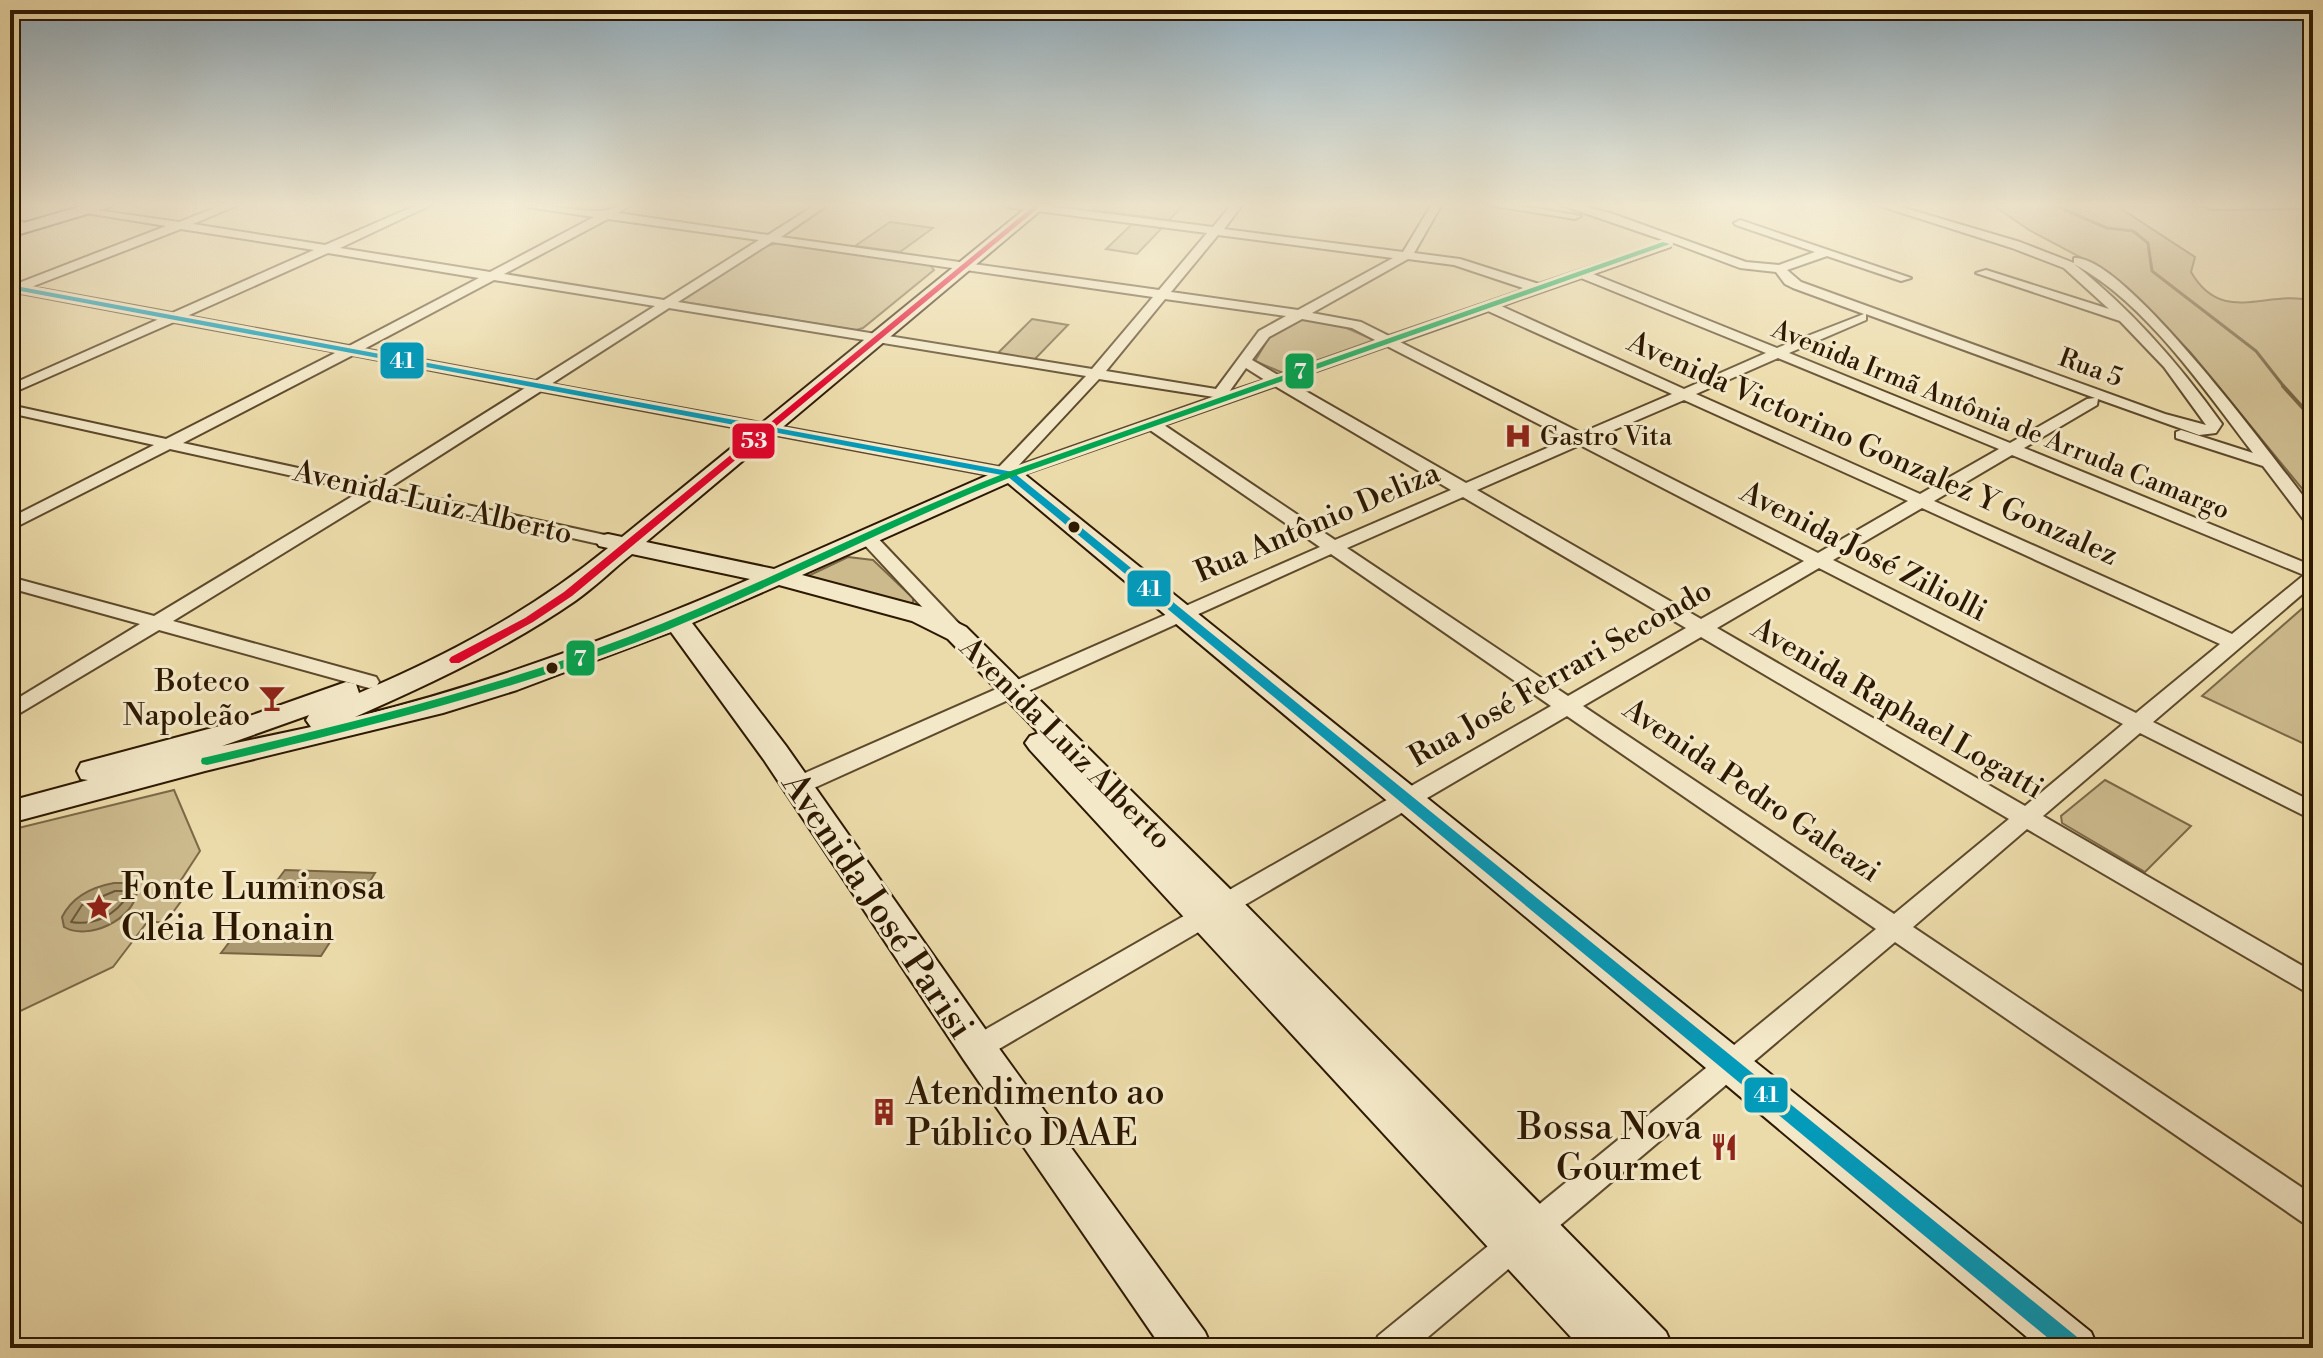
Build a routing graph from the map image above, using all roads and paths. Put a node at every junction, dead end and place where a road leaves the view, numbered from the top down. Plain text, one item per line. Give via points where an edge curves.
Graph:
1 (69, 267) edge
2 (285, 267) edge
3 (438, 267) edge
4 (506, 267) edge
5 (723, 267) edge
6 (954, 267) edge
7 (966, 267) edge
8 (1186, 267) edge
9 (1384, 267) edge
10 (1473, 267) edge
11 (1601, 267) edge
12 (1728, 267) edge
13 (1761, 267) edge
14 (1786, 267) edge
15 (1873, 267) edge
16 (2068, 267) edge
17 (2092, 267) edge
18 (1779, 270) junction
19 (1982, 273) dead end
20 (1583, 274) junction
21 (490, 276) junction
22 (1905, 278) dead end
23 (1759, 279) junction
24 (1537, 288) junction
25 (12, 289) edge
26 (1164, 295) junction
27 (2105, 300) junction
28 (666, 304) junction
29 (2081, 305) junction
30 (1489, 306) junction
31 (1298, 314) junction
32 (173, 317) junction
33 (1861, 317) junction
34 (2123, 318) junction
35 (870, 336) junction
36 (1390, 341) junction
37 (354, 349) junction
38 (1776, 353) junction
39 (1245, 362) junction
40 (1095, 375) junction
41 (1277, 380) junction
42 (539, 386) junction
43 (10, 390) edge
44 (1683, 394) junction
45 (1223, 396) junction
46 (2092, 402) junction
47 (10, 409) edge
48 (1153, 425) junction
49 (759, 428) junction
50 (1580, 439) junction
51 (169, 443) junction
52 (2012, 449) junction
53 (2269, 463) junction
54 (1011, 468) junction
55 (376, 489) junction
56 (1466, 490) junction
57 (1923, 501) junction
58 (2313, 520) edge
59 (10, 525) edge
60 (866, 536) junction
61 (619, 543) junction
62 (1333, 548) junction
63 (1820, 559) junction
64 (2313, 574) edge
65 (10, 582) edge
66 (766, 589) junction
67 (1182, 613) junction
68 (685, 618) junction
69 (155, 622) junction
70 (1701, 628) junction
71 (957, 633) junction
72 (2233, 642) junction
73 (369, 682) junction
74 (1004, 692) junction
75 (1566, 706) junction
76 (10, 712) edge
77 (2139, 723) junction
78 (207, 761) junction
79 (797, 786) junction
80 (10, 794) edge
81 (1407, 799) junction
82 (10, 812) edge
83 (2313, 812) edge
84 (2025, 816) junction
85 (1214, 909) junction
86 (1894, 928) junction
87 (2313, 985) edge
88 (977, 1048) junction
89 (1731, 1066) junction
90 (2313, 1212) edge
91 (1524, 1238) junction
92 (1189, 1348) edge
93 (1390, 1348) edge
94 (1612, 1348) edge
95 (1650, 1348) edge
96 (2075, 1348) edge

1 - 25 street
2 - 32 street
3 - 21 street
4 - 21 street
5 - 28 street
6 - 35 main road
7 - 26 street, Avenida José Ziliolli
8 - 26 street
9 - 31 street
10 - 24 street
11 - 20 street
12 - 23 street
13 - 18 street, Rua 5
14 - 18 street
15 - 22 street
16 - 27 street, Rua 5
17 - 53 street via 2184,354
18 - 23 street
18 - 34 street, Rua 5 via 1797,285 2160,417 2211,430 2214,424 2169,364
19 - 29 street
20 - 24 street
20 - 38 street, Avenida Irmã Antônia de Arruda Camargo
21 - 28 street
21 - 37 street
23 - 33 street
24 - 30 street
25 - 32 street
26 - 31 street, Avenida José Ziliolli
26 - 40 street
27 - 29 street
27 - 34 street, Rua 5
28 - 35 street
28 - 42 street
29 - 34 street
30 - 36 street
30 - 44 street, Avenida Victorino Gonzalez Y Gonzalez
31 - 36 street, Avenida José Ziliolli via 1356,325
31 - 39 street via 1264,334
32 - 37 street
32 - 43 street
33 - 38 street, Rua Antônio Deliza
33 - 46 street
35 - 40 street
35 - 49 main road
36 - 41 street
36 - 50 street, Avenida José Ziliolli
37 - 42 street
37 - 51 street
38 - 44 street, Rua Antônio Deliza
38 - 52 street, Avenida Irmã Antônia de Arruda Camargo
39 - 41 street, Avenida Raphael Logatti
39 - 45 street
40 - 45 street
40 - 54 street
41 - 45 street
41 - 56 street, Avenida Raphael Logatti
42 - 49 street
42 - 55 street
44 - 50 street, Rua Antônio Deliza
44 - 57 street, Avenida Victorino Gonzalez Y Gonzalez
45 - 48 street
46 - 52 street, Rua José Ferrari Secondo
46 - 53 street
47 - 51 street, Avenida Luiz Alberto
48 - 54 street via 1063,457
48 - 62 street, Avenida Pedro Galeazi
49 - 54 street
49 - 61 main road
50 - 56 street, Rua Antônio Deliza
50 - 63 street, Avenida José Ziliolli
51 - 55 street, Avenida Luiz Alberto
51 - 59 street
52 - 57 street, Rua José Ferrari Secondo
52 - 64 street, Avenida Irmã Antônia de Arruda Camargo
53 - 58 street
54 - 60 main road
54 - 67 main road
55 - 61 street, Avenida Luiz Alberto
55 - 69 street
56 - 62 street, Rua Antônio Deliza
56 - 70 street, Avenida Raphael Logatti
57 - 63 street, Rua José Ferrari Secondo
57 - 72 street, Avenida Victorino Gonzalez Y Gonzalez
60 - 66 main road
60 - 71 street
61 - 66 main road, Avenida Luiz Alberto
61 - 73 main road via 458,640
61 - 78 main road via 542,612 470,653 298,730
62 - 67 street, Rua Antônio Deliza
62 - 75 street, Avenida Pedro Galeazi
63 - 70 street, Rua José Ferrari Secondo
63 - 77 street, Avenida José Ziliolli
64 - 72 street
65 - 69 street
66 - 68 main road
66 - 71 main road, Avenida Luiz Alberto via 902,609
66 - 74 main road, Avenida Luiz Alberto via 872,607 903,619
67 - 74 street, Rua Antônio Deliza
67 - 81 main road
68 - 78 main road via 505,685
68 - 79 main road, Avenida José Parisi
69 - 73 street
69 - 76 street
70 - 75 street, Rua José Ferrari Secondo
70 - 84 street, Avenida Raphael Logatti
71 - 74 main road, Avenida Luiz Alberto
72 - 77 street
73 - 80 main road via 236,732
74 - 79 street, Rua Antônio Deliza
74 - 85 main road, Avenida Luiz Alberto
75 - 81 street, Rua José Ferrari Secondo
75 - 86 street, Avenida Pedro Galeazi
77 - 83 street, Avenida José Ziliolli
77 - 84 street
78 - 82 main road
79 - 88 main road, Avenida José Parisi
81 - 85 street, Rua José Ferrari Secondo
81 - 89 main road
84 - 86 street
84 - 87 street, Avenida Raphael Logatti
85 - 88 street, Rua José Ferrari Secondo
85 - 91 main road, Avenida Luiz Alberto
86 - 89 street
86 - 90 street, Avenida Pedro Galeazi
88 - 92 main road, Avenida José Parisi
89 - 91 street
89 - 96 main road
91 - 93 street
91 - 94 main road, Avenida Luiz Alberto
91 - 95 main road, Avenida Luiz Alberto

